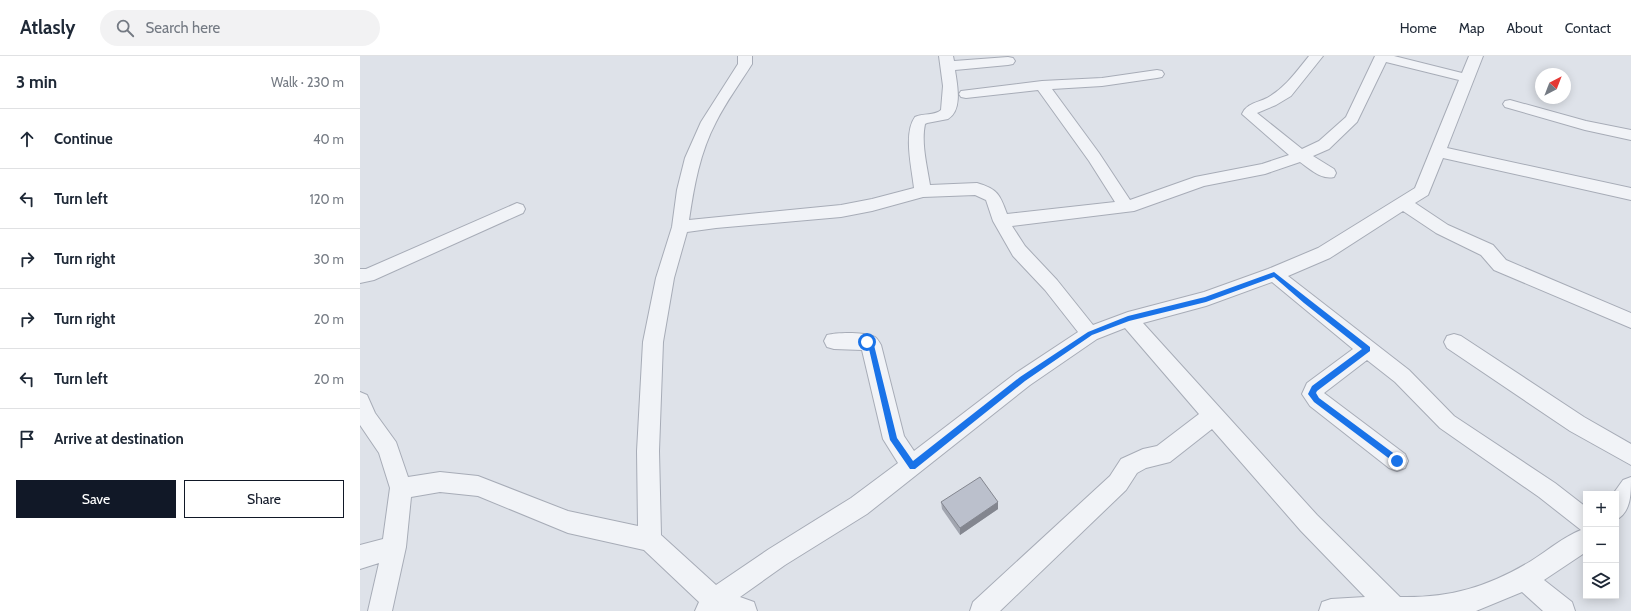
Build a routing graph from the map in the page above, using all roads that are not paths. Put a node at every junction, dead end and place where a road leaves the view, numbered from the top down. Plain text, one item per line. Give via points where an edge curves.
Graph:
1 (745, 56) edge
2 (1316, 56) edge
3 (1382, 56) edge
4 (1476, 56) edge
5 (948, 61) edge
6 (1008, 62) dead end
7 (1157, 74) dead end
8 (1467, 78) junction
9 (1042, 85) junction
10 (966, 94) dead end
11 (1510, 104) dead end
12 (1631, 135) edge
13 (1437, 151) junction
14 (1301, 156) junction
15 (1328, 173) dead end
16 (923, 191) junction
17 (1631, 194) edge
18 (1403, 202) junction
19 (1126, 206) junction
20 (517, 209) dead end
21 (1001, 221) junction
22 (680, 227) junction
23 (1274, 274) junction
24 (360, 276) edge
25 (1128, 319) junction
26 (1631, 321) edge
27 (1090, 334) junction
28 (834, 341) dead end
29 (1454, 342) dead end
30 (1367, 349) junction
31 (360, 401) edge
32 (1214, 415) junction
33 (1631, 455) edge
34 (1397, 461) dead end
35 (912, 466) junction
36 (1631, 487) edge
37 (401, 488) junction
38 (1619, 505) edge
39 (1583, 519) edge
40 (650, 540) junction
41 (1583, 541) edge
42 (394, 547) junction
43 (360, 557) edge
44 (1524, 578) junction
45 (711, 605) edge
46 (1395, 610) edge
47 (380, 611) edge
48 (745, 611) edge
49 (982, 611) edge
50 (1330, 611) edge
51 (1564, 611) edge

1 - 22 street via 745,64 708,122 693,158
2 - 14 street via 1286,94 1249,112
3 - 8 street
3 - 14 street via 1352,119 1324,144
4 - 8 street
5 - 6 street
5 - 16 street via 948,110 940,118 920,120 917,124 916,139
7 - 9 street via 1102,82
8 - 13 street
9 - 10 street
9 - 19 street
11 - 12 street
13 - 17 street via 1481,163
13 - 18 street via 1422,191
14 - 15 street
14 - 19 street via 1265,169 1201,181
16 - 21 street via 984,191 993,198
16 - 22 street via 841,211
18 - 23 street via 1324,253
18 - 26 street via 1442,229 1486,250 1500,265
19 - 21 street
20 - 24 street via 368,275
21 - 27 street via 1020,251
22 - 40 street via 665,278 653,342 648,451
23 - 25 street via 1206,299
23 - 30 street
25 - 27 street
25 - 32 street
27 - 35 street via 1023,379
28 - 35 street via 867,342 871,345 894,440
29 - 33 street via 1578,424
30 - 34 street via 1314,388 1312,394
30 - 39 street via 1402,376 1447,422 1547,490
31 - 37 street via 367,418 388,449
32 - 46 street via 1309,522
32 - 49 street via 1162,455 1143,458 1129,466 1118,483
35 - 45 street via 859,506 777,557
36 - 38 street
37 - 40 street via 440,482 478,486 568,522
37 - 42 street
40 - 45 street
41 - 44 street
42 - 43 street
42 - 47 street
44 - 46 street via 1482,597 1436,608
44 - 51 street
45 - 48 street
46 - 50 street

